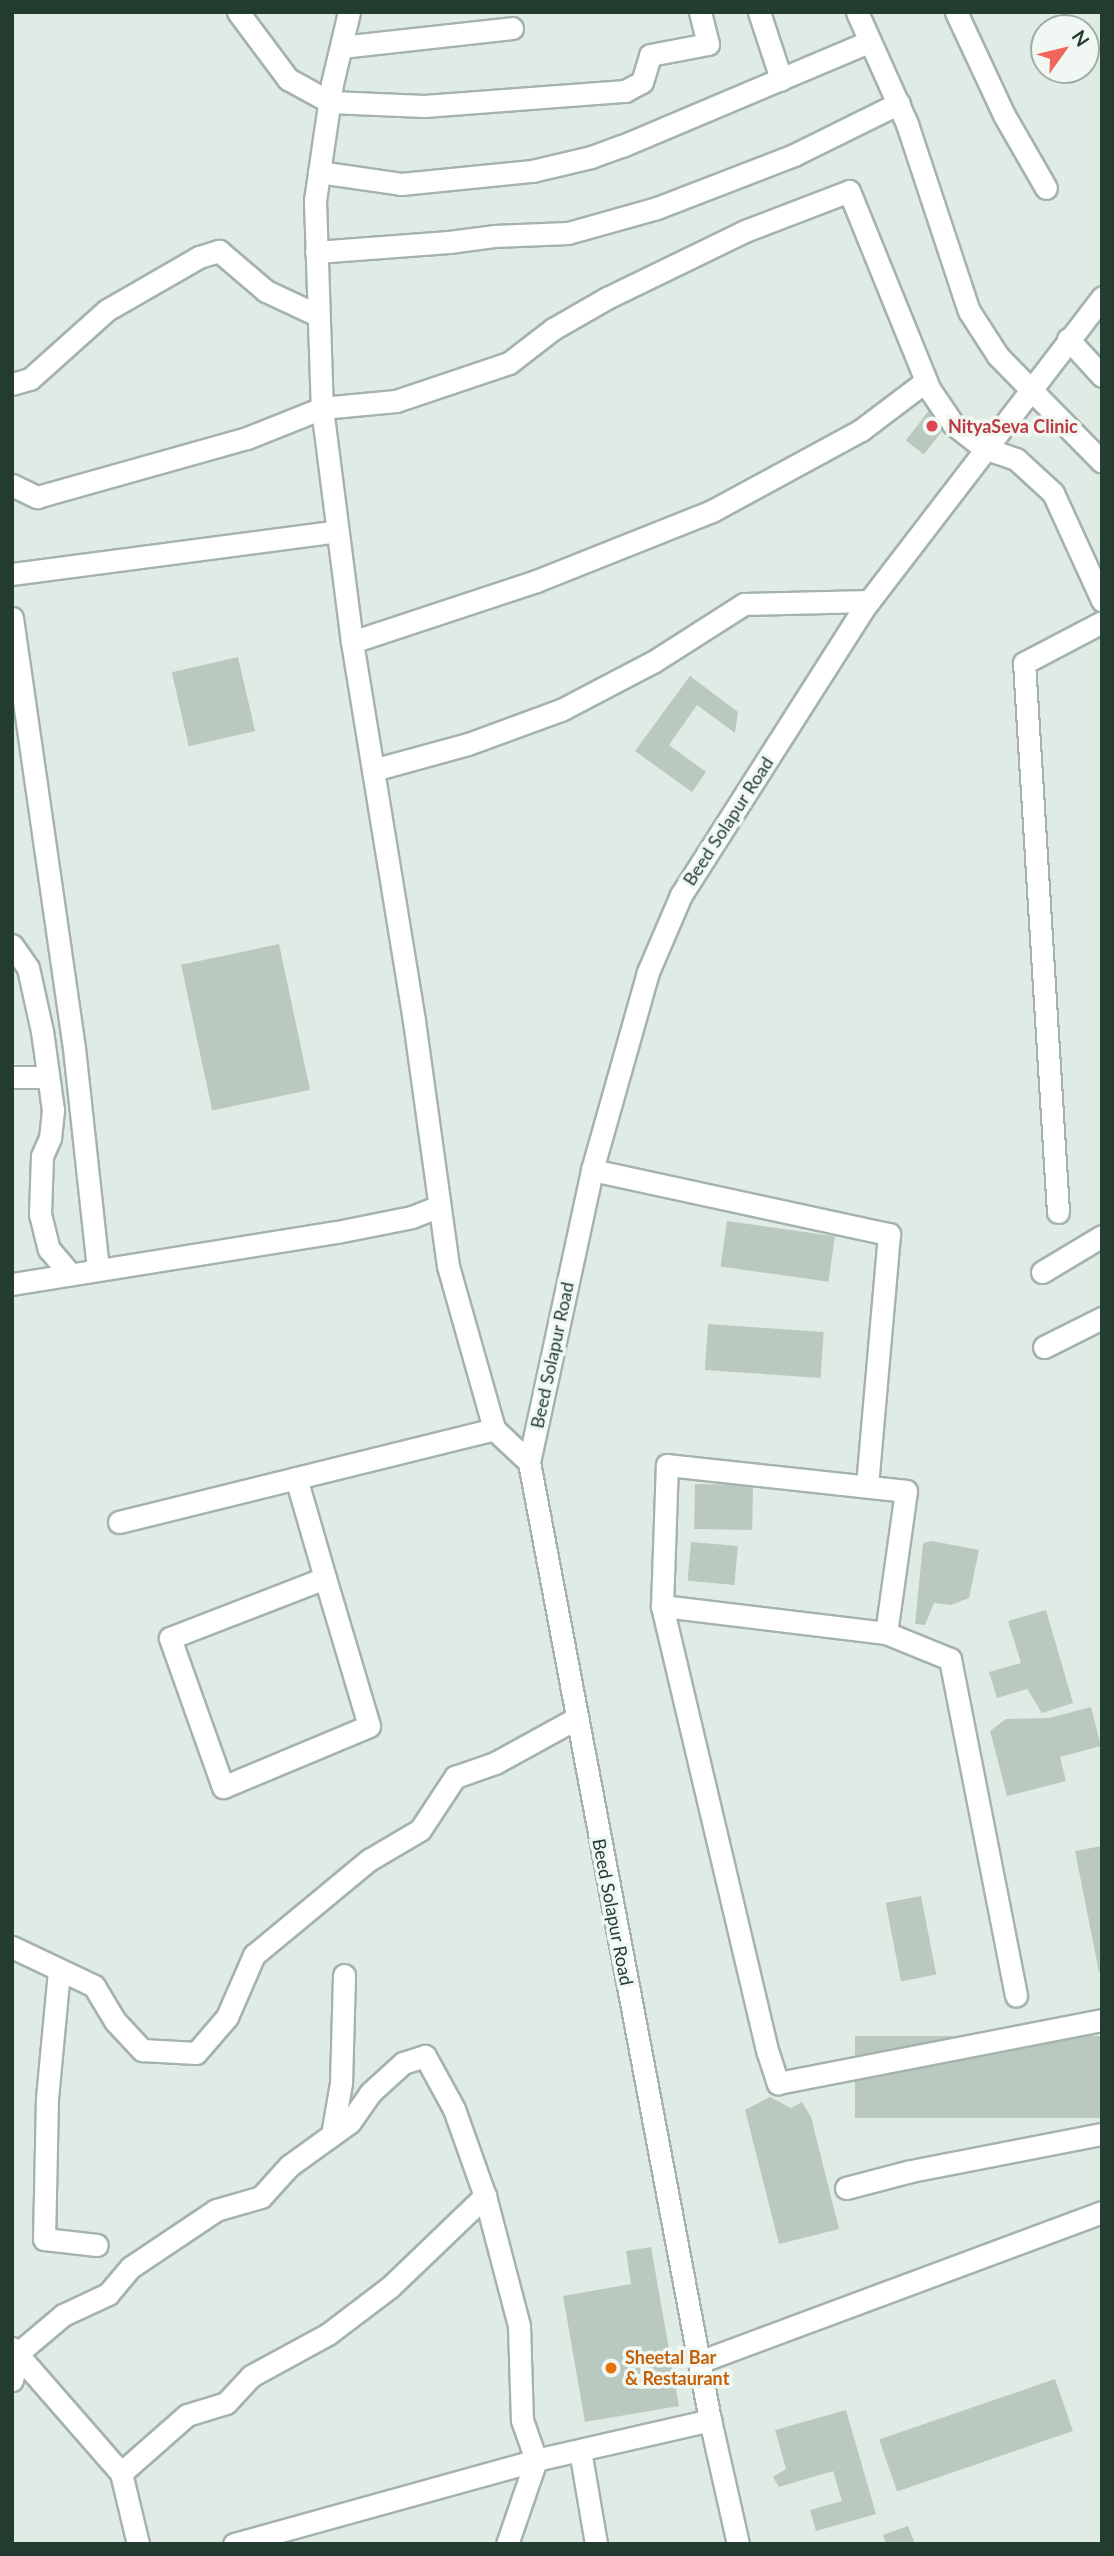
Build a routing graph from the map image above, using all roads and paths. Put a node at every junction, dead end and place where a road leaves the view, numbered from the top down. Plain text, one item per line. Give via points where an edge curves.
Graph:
1 (238, 12) edge
2 (349, 12) edge
3 (700, 12) edge
4 (759, 12) edge
5 (857, 12) edge
6 (956, 12) edge
7 (512, 28) dead end
8 (870, 41) junction
9 (341, 47) junction
10 (780, 79) junction
11 (330, 102) junction
12 (899, 103) junction
13 (320, 172) junction
14 (1046, 188) dead end
15 (316, 251) junction
16 (1102, 297) edge
17 (317, 315) junction
18 (1068, 339) junction
19 (1102, 376) edge
20 (926, 381) junction
21 (12, 384) edge
22 (1030, 388) junction
23 (321, 408) junction
24 (984, 448) junction
25 (1102, 462) edge
26 (12, 485) edge
27 (337, 531) junction
28 (12, 574) edge
29 (1102, 600) edge
30 (869, 601) junction
31 (12, 618) edge
32 (1102, 622) edge
33 (352, 642) junction
34 (373, 770) junction
35 (12, 945) edge
36 (12, 1077) edge
37 (48, 1077) junction
38 (592, 1170) junction
39 (439, 1206) junction
40 (1058, 1212) dead end
41 (1102, 1236) edge
42 (98, 1269) junction
43 (1042, 1272) dead end
44 (70, 1274) junction
45 (12, 1284) edge
46 (1102, 1318) edge
47 (1044, 1348) dead end
48 (494, 1429) junction
49 (529, 1462) junction
50 (296, 1478) junction
51 (867, 1486) junction
52 (119, 1522) dead end
53 (326, 1578) junction
54 (662, 1606) junction
55 (886, 1633) junction
56 (577, 1718) junction
57 (12, 1947) edge
58 (59, 1970) junction
59 (344, 1975) dead end
60 (1016, 1996) dead end
61 (1102, 2020) edge
62 (1102, 2134) edge
63 (332, 2135) junction
64 (846, 2188) dead end
65 (485, 2196) junction
66 (1102, 2211) edge
67 (97, 2245) dead end
68 (15, 2350) edge
69 (699, 2362) junction
70 (12, 2380) edge
71 (710, 2420) junction
72 (580, 2450) junction
73 (536, 2460) junction
74 (121, 2473) junction
75 (138, 2544) edge
76 (234, 2544) edge
77 (507, 2544) edge
78 (596, 2544) edge
79 (738, 2544) edge

1 - 11 street via 288,79
2 - 9 street
3 - 11 street via 708,44 650,55 642,82 625,91 424,106
4 - 10 street
5 - 8 street
6 - 14 street via 1004,116
7 - 9 street
8 - 10 street
8 - 12 street
9 - 11 street
10 - 13 street via 622,146 531,171 401,184
11 - 13 street
12 - 15 street via 794,155 657,208 568,233
12 - 22 street via 969,311 998,356
13 - 15 street via 315,201
15 - 17 street
16 - 18 street, Beed Solapur Road
17 - 21 street via 266,291 219,251 199,257 107,310 30,379
17 - 23 street
18 - 19 street
18 - 22 street, Beed Solapur Road
20 - 23 street via 849,191 745,231 607,298 553,329 509,363 396,401
20 - 24 street via 953,424
20 - 33 street via 862,430 712,511 536,581
22 - 24 street, Beed Solapur Road
22 - 25 street
23 - 26 street via 247,438 37,497
23 - 27 street
24 - 29 street via 1016,459 1053,493
24 - 30 street, Beed Solapur Road
27 - 28 street
27 - 33 street
30 - 34 street via 744,604 653,662 561,710 468,744
30 - 38 street, Beed Solapur Road via 681,895 648,972
31 - 42 street via 74,1048
32 - 40 street via 1024,663
33 - 34 street
34 - 39 street
35 - 37 street via 28,968
36 - 37 street
37 - 44 street via 53,1110 50,1138 42,1156 40,1214 49,1249
38 - 49 street, Beed Solapur Road
38 - 51 street via 889,1234
39 - 42 street via 412,1217 337,1232
39 - 48 street via 448,1266
41 - 43 street
42 - 44 street
44 - 45 street
46 - 47 street
48 - 49 street
48 - 50 street
49 - 56 street, Beed Solapur Road
50 - 52 street
50 - 53 street
51 - 54 street via 667,1465
51 - 55 street via 906,1492
53 - 53 street via 369,1726 223,1787 170,1638
54 - 55 street
54 - 61 street via 778,2083
55 - 60 street via 950,1659
56 - 58 street via 495,1763 455,1777 420,1830 369,1860 254,1955 227,2017 196,2053 142,2050 115,2021 94,1986
56 - 69 street, Beed Solapur Road
57 - 58 street
58 - 67 street via 47,2098 44,2239
59 - 63 street via 341,2084
62 - 64 street
63 - 65 street via 350,2122 370,2094 403,2063 425,2056 454,2109
63 - 68 street via 289,2166 261,2197 216,2210 131,2267 108,2294 63,2315
65 - 73 street via 519,2326 522,2420
65 - 74 street via 390,2287 328,2334 251,2376 226,2403 187,2415
66 - 69 street
68 - 70 street
68 - 74 street
69 - 71 street, Beed Solapur Road
71 - 72 street
71 - 79 street, Beed Solapur Road
72 - 73 street
72 - 78 street
73 - 76 street
73 - 77 street
74 - 75 street

